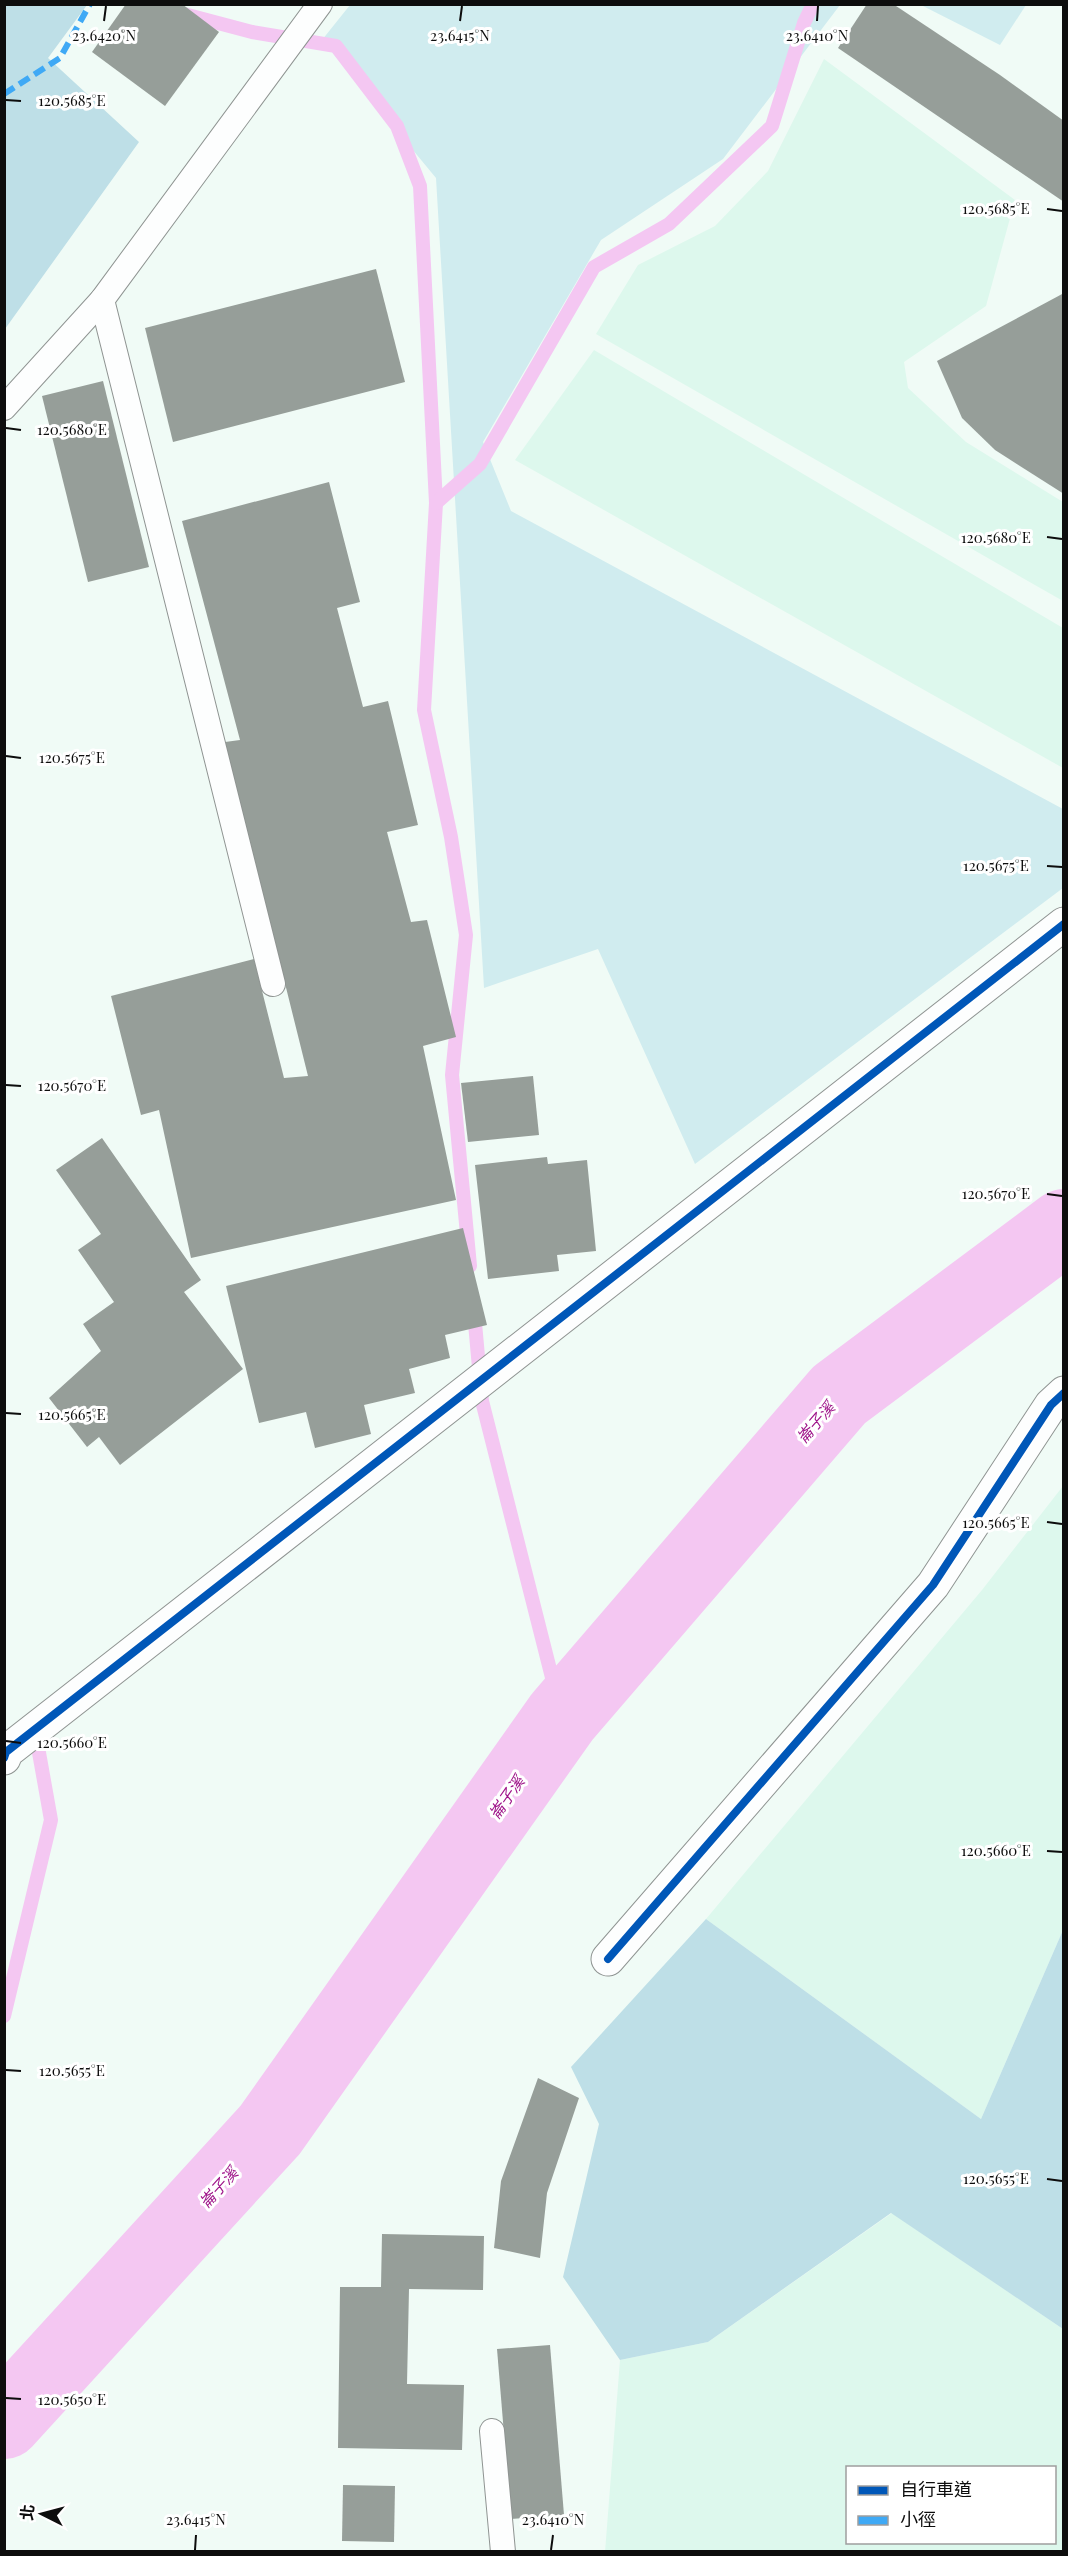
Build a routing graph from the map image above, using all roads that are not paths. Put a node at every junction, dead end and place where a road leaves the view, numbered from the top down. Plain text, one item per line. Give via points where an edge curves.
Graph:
1 (320, 4) edge
2 (102, 300) junction
3 (4, 408) edge
4 (1064, 924) edge
5 (273, 984) dead end
6 (1064, 1393) edge
7 (5, 1752) edge
8 (608, 1959) dead end
9 (492, 2431) dead end
10 (503, 2552) edge

1 - 2 lane
2 - 3 lane
2 - 5 lane
4 - 7 street
6 - 8 street via 1051,1405 933,1585
9 - 10 lane

